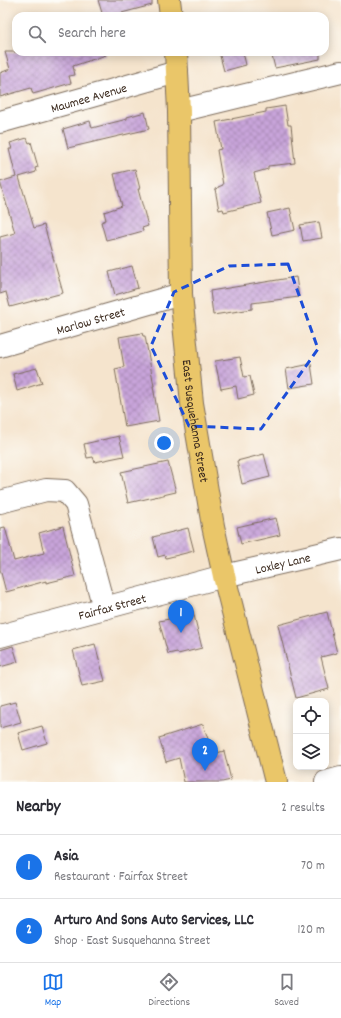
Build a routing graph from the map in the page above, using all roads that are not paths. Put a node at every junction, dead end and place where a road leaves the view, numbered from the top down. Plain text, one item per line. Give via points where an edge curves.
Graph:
1 (169, 0) edge
2 (170, 12) edge
3 (176, 62) edge
4 (341, 72) edge
5 (179, 111) junction
6 (0, 122) edge
7 (181, 294) junction
8 (0, 346) edge
9 (0, 502) edge
10 (341, 549) edge
11 (224, 576) junction
12 (104, 608) junction
13 (0, 636) edge
14 (341, 778) edge
15 (276, 782) edge
16 (326, 782) edge

1 - 2 main road
3 - 5 main road, East Susquehanna Street
3 - 6 street, Maumee Avenue
4 - 5 street
5 - 7 main road, East Susquehanna Street
7 - 8 street, Marlow Street
7 - 11 main road, East Susquehanna Street via 192,402
9 - 12 street via 46,490 65,491 76,504
10 - 11 street, Loxley Lane
11 - 12 street, Fairfax Street
11 - 15 main road, East Susquehanna Street
12 - 13 street, Fairfax Street
14 - 16 street

